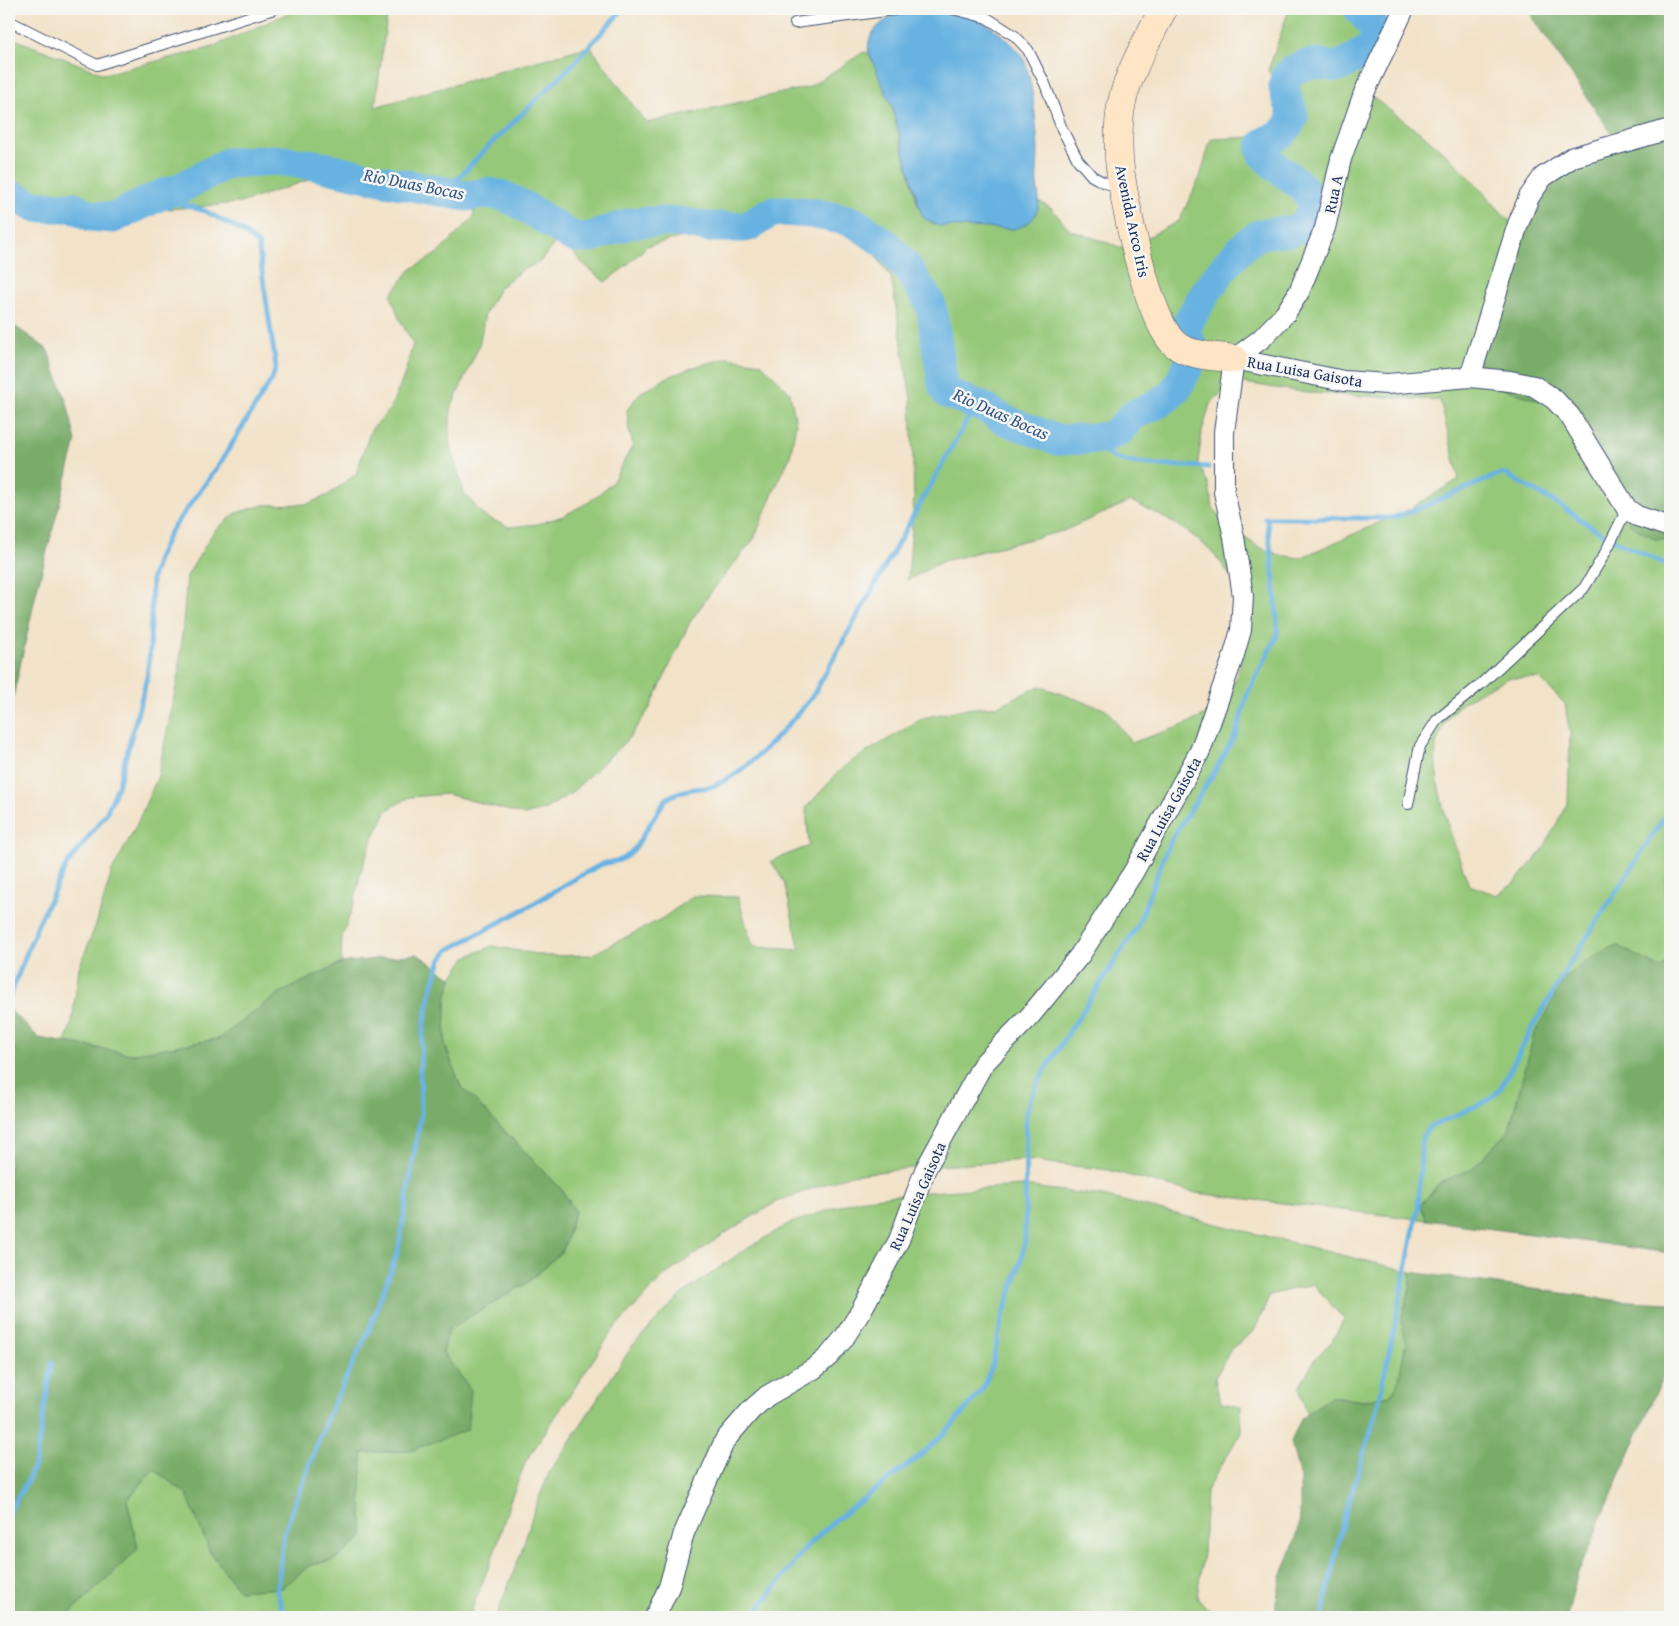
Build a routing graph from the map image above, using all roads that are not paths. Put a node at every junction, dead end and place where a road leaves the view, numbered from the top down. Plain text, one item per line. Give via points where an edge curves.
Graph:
1 (274, 9) edge
2 (901, 9) edge
3 (953, 9) edge
4 (1163, 9) edge
5 (1404, 9) edge
6 (9, 21) edge
7 (795, 23) dead end
8 (1670, 129) edge
9 (1123, 189) junction
10 (1234, 359) junction
11 (1470, 377) junction
12 (1627, 508) junction
13 (1670, 527) edge
14 (1408, 804) dead end
15 (655, 1617) edge

1 - 6 lane via 97,65
2 - 7 lane
3 - 9 lane via 987,18 1015,36 1028,50 1078,160 1101,182
4 - 9 street, Avenida Arco Iris via 1123,101 1119,158
5 - 10 street, Rua A via 1364,93 1341,159 1325,228 1299,292 1285,314 1261,339
8 - 11 street via 1573,156 1543,178 1529,196 1518,224
9 - 10 street, Avenida Arco Iris via 1142,274 1169,339 1194,352
10 - 11 street, Rua Luisa Gaisota via 1344,381 1387,384
10 - 15 street, Rua Luisa Gaisota via 1224,432 1224,492 1243,596 1241,630 1200,751 1134,871 1080,955 1030,1016 983,1064 925,1170 899,1240 844,1338 815,1368 767,1396 726,1440 684,1533 669,1587
11 - 12 street, Rua Luisa Gaisota via 1534,386 1554,399 1570,416
12 - 13 street, Rua Luisa Gaisota via 1637,516
12 - 14 lane via 1584,588 1482,684 1437,720 1420,746

